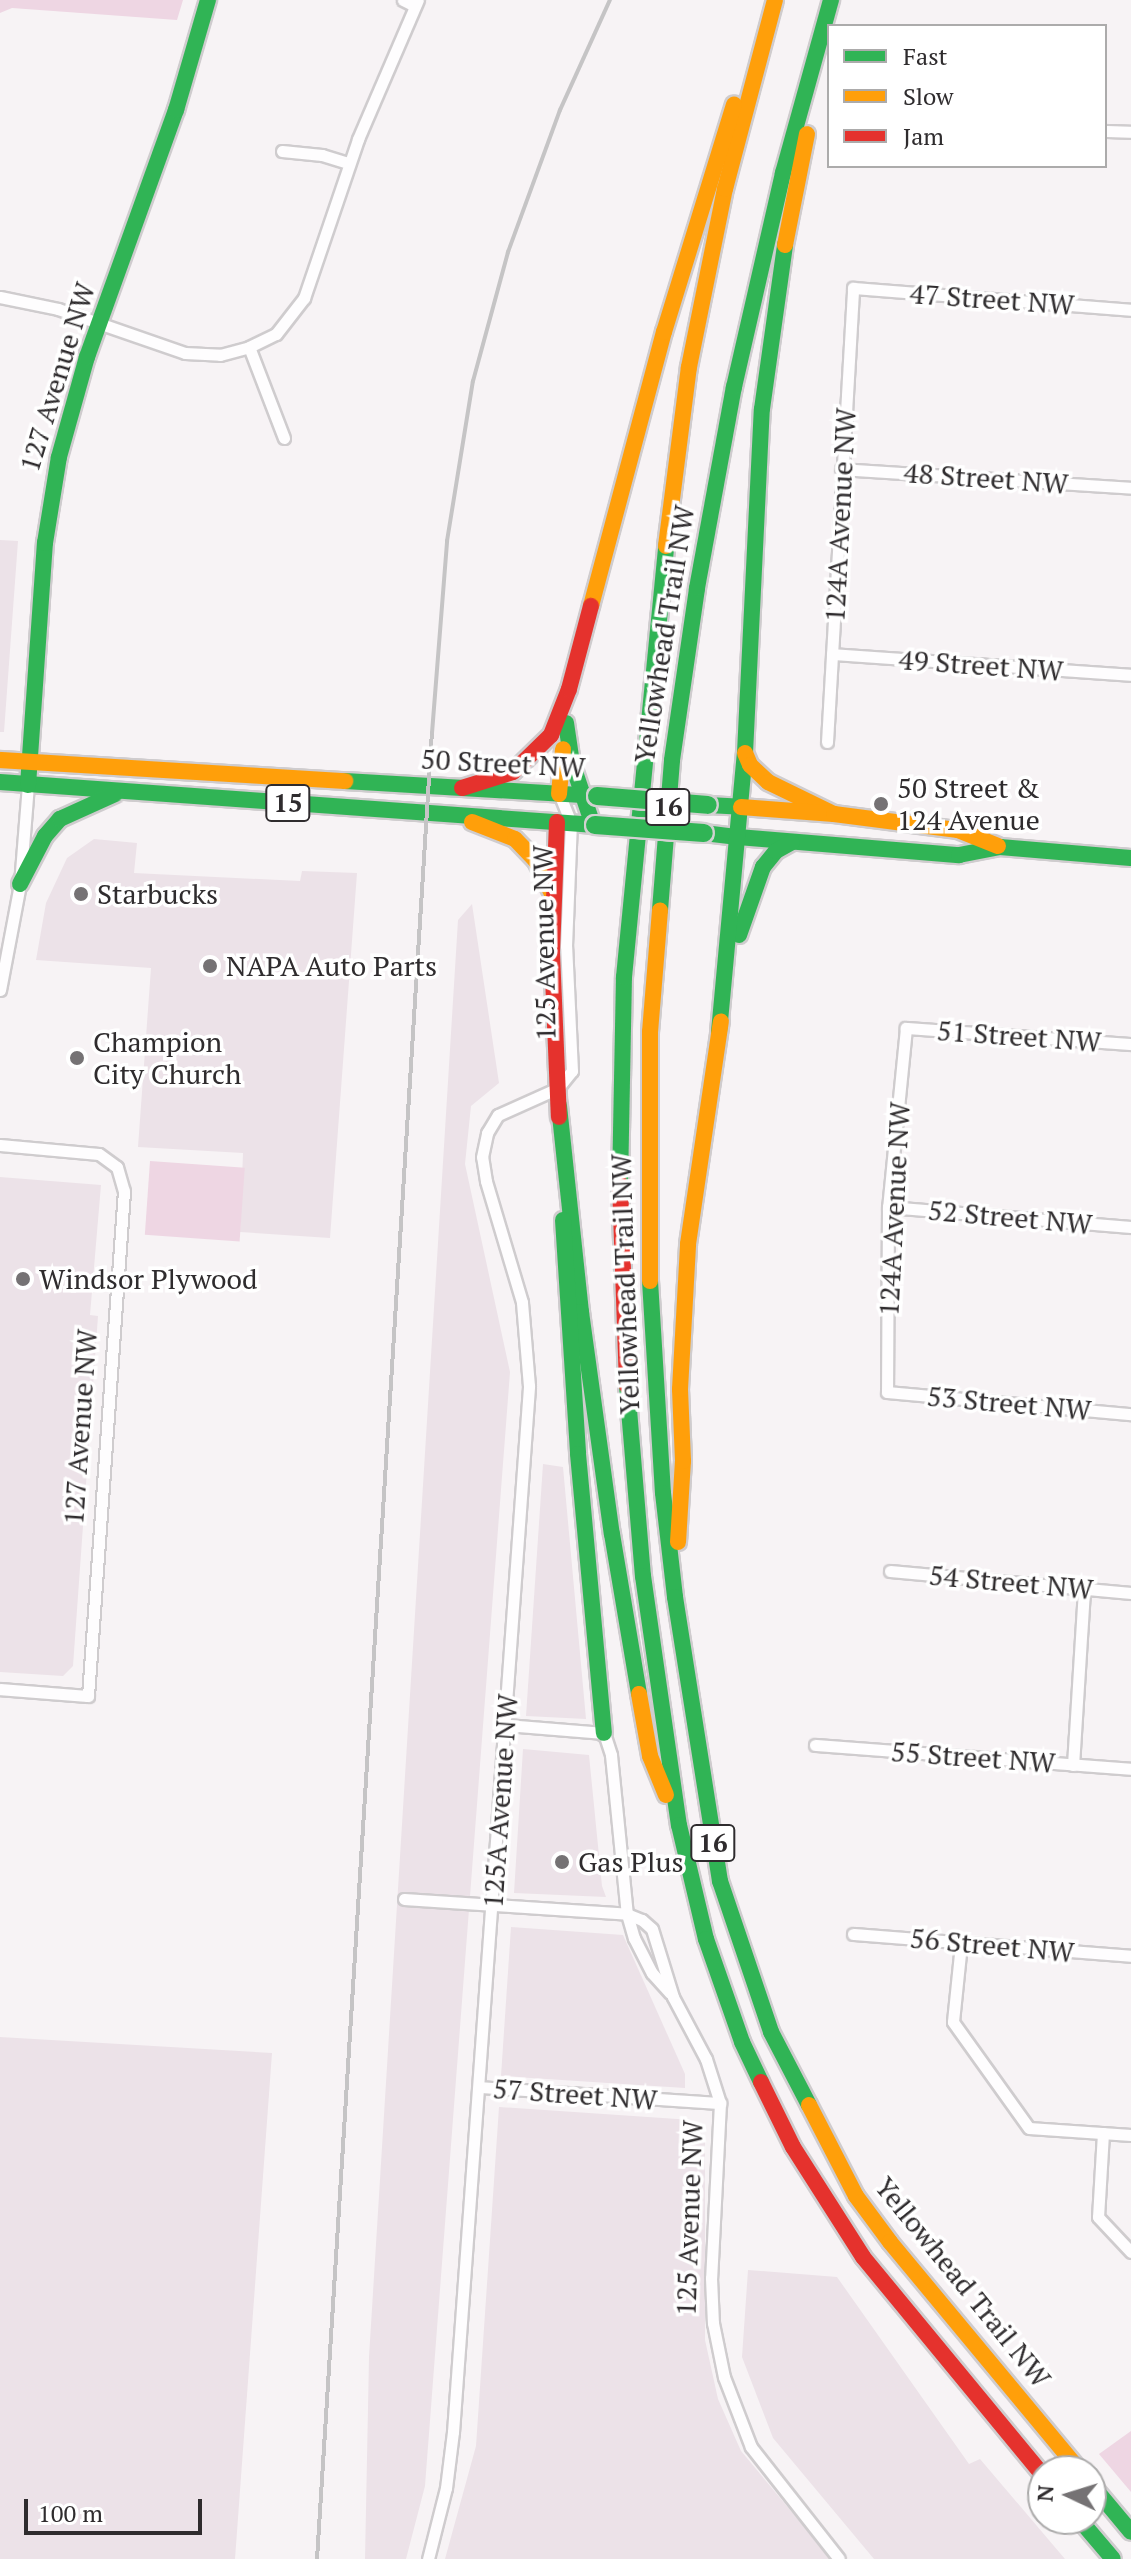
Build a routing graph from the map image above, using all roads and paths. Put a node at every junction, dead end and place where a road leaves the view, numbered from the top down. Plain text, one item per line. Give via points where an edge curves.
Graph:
1 (208, 0) edge
2 (403, 0) edge
3 (773, 0) edge
4 (831, 0) edge
5 (417, 3) edge
6 (822, 30) junction
7 (1107, 131) edge
8 (1131, 132) edge
9 (282, 151) dead end
10 (349, 163) junction
11 (853, 288) joint
12 (0, 297) edge
13 (1131, 310) edge
14 (100, 323) junction
15 (249, 347) junction
16 (284, 438) dead end
17 (841, 469) junction
18 (1131, 488) edge
19 (832, 654) junction
20 (1131, 675) edge
21 (569, 689) junction
22 (566, 723) junction
23 (827, 742) dead end
24 (745, 753) junction
25 (0, 760) edge
26 (29, 762) junction
27 (0, 782) edge
28 (28, 785) junction
29 (462, 788) junction
30 (122, 791) junction
31 (559, 794) junction
32 (589, 795) junction
33 (741, 807) junction
34 (834, 814) junction
35 (455, 815) junction
36 (564, 822) junction
37 (594, 825) junction
38 (738, 837) junction
39 (792, 842) junction
40 (1000, 847) junction
41 (1131, 858) edge
42 (20, 884) junction
43 (552, 894) junction
44 (0, 990) edge
45 (906, 1028) joint
46 (719, 1032) junction
47 (1131, 1044) edge
48 (559, 1097) junction
49 (0, 1145) edge
50 (888, 1207) junction
51 (1131, 1227) edge
52 (887, 1392) joint
53 (1131, 1414) edge
54 (890, 1571) dead end
55 (1084, 1589) junction
56 (1131, 1593) edge
57 (675, 1597) junction
58 (0, 1689) edge
59 (506, 1725) junction
60 (604, 1733) junction
61 (815, 1745) dead end
62 (1073, 1765) junction
63 (1131, 1769) edge
64 (679, 1825) junction
65 (404, 1899) dead end
66 (492, 1906) junction
67 (627, 1914) junction
68 (853, 1934) dead end
69 (961, 1944) junction
70 (1131, 1956) edge
71 (673, 1997) junction
72 (479, 2087) junction
73 (720, 2103) junction
74 (1103, 2133) junction
75 (1131, 2135) edge
76 (1131, 2252) edge
77 (1067, 2455) edge
78 (1027, 2456) edge
79 (1107, 2503) edge
80 (1131, 2532) edge
81 (1092, 2535) edge
82 (428, 2559) edge
83 (839, 2559) edge
84 (1110, 2559) edge

1 - 14 main road, 127 Avenue NW
2 - 5 street
3 - 21 main road via 725,130 664,332
3 - 64 main road, Yellowhead Trail NW / 16 via 725,189 689,367 658,604 624,977 620,1175 627,1396 643,1576
4 - 6 main road, Yellowhead Trail NW / 16
5 - 10 street
6 - 24 main road via 815,96 769,340
6 - 57 main road, Yellowhead Trail NW / 16 via 734,387 697,588 671,775 650,1032 647,1217 655,1383
7 - 8 street
9 - 10 street
10 - 15 street via 299,307 276,334
11 - 13 street, 47 Street NW
11 - 17 street, 124A Avenue NW
12 - 14 street
14 - 15 street via 185,353 220,355
14 - 26 main road, 127 Avenue NW via 67,422 52,494
15 - 16 street
17 - 18 street, 48 Street NW
17 - 19 street, 124A Avenue NW
19 - 20 street, 49 Street NW
19 - 23 street, 124A Avenue NW
21 - 22 main road
21 - 29 main road via 551,735 513,772
22 - 31 main road
22 - 32 main road
24 - 33 main road
24 - 34 main road via 759,776
25 - 26 main road, 50 Street NW
26 - 28 main road, 127 Avenue NW
26 - 29 main road, 50 Street NW / 15
27 - 28 main road, 50 Street NW
28 - 30 main road, 50 Street NW
28 - 42 street
29 - 31 main road, 50 Street NW
30 - 35 main road, 50 Street NW / 15
30 - 42 main road via 60,819
31 - 32 main road, 50 Street NW
31 - 36 main road
32 - 33 main road, 50 Street NW, bridge
32 - 37 main road
33 - 34 main road, 50 Street NW
33 - 38 main road
34 - 40 main road, 50 Street NW via 958,830
35 - 36 main road, 50 Street NW
35 - 43 main road via 515,839 536,861
36 - 37 main road, 50 Street NW
36 - 43 main road, 125 Avenue NW
36 - 48 street, 125 Avenue NW via 573,1064
37 - 38 main road, 50 Street NW, bridge
38 - 39 main road, 50 Street NW
38 - 46 main road
39 - 40 main road, 50 Street NW via 959,855
39 - 46 main road via 769,858 755,884
40 - 41 main road, 50 Street NW
42 - 44 street
43 - 48 main road, 125 Avenue NW
45 - 47 street, 51 Street NW
45 - 50 street, 124A Avenue NW
46 - 57 main road via 688,1244
48 - 59 street, 125A Avenue NW via 498,1115 482,1157 522,1302 529,1355
48 - 60 main road via 576,1439
48 - 64 main road via 581,1312 612,1534 650,1756
49 - 58 street, 127 Avenue NW via 92,1152 115,1163 124,1184 88,1696
50 - 51 street, 52 Street NW
50 - 52 street, 124A Avenue NW
52 - 53 street, 53 Street NW
54 - 55 street, 54 Street NW
55 - 56 street, 54 Street NW
55 - 62 street
57 - 77 main road, Yellowhead Trail NW / 16 via 720,1881 771,2032 856,2196
59 - 60 street
59 - 66 street, 125A Avenue NW
60 - 67 street, 125 Avenue NW via 611,1755
61 - 62 street, 55 Street NW
62 - 63 street, 55 Street NW
64 - 78 main road, Yellowhead Trail NW / 16 via 721,1983 742,2042 793,2147 863,2257
65 - 66 street
66 - 67 street
66 - 72 street, 125A Avenue NW
67 - 71 street, 125 Avenue NW via 652,1973
67 - 71 street, 125 Avenue NW via 652,1929
68 - 69 street, 56 Street NW
69 - 70 street, 56 Street NW
69 - 74 street via 953,2022 1029,2128
71 - 73 street, 125 Avenue NW via 706,2059
72 - 73 street, 57 Street NW
72 - 82 street, 125A Avenue NW via 450,2460
73 - 83 street, 125 Avenue NW via 711,2278 721,2364 751,2447
74 - 75 street
74 - 76 street via 1098,2217
79 - 80 main road
81 - 84 main road

